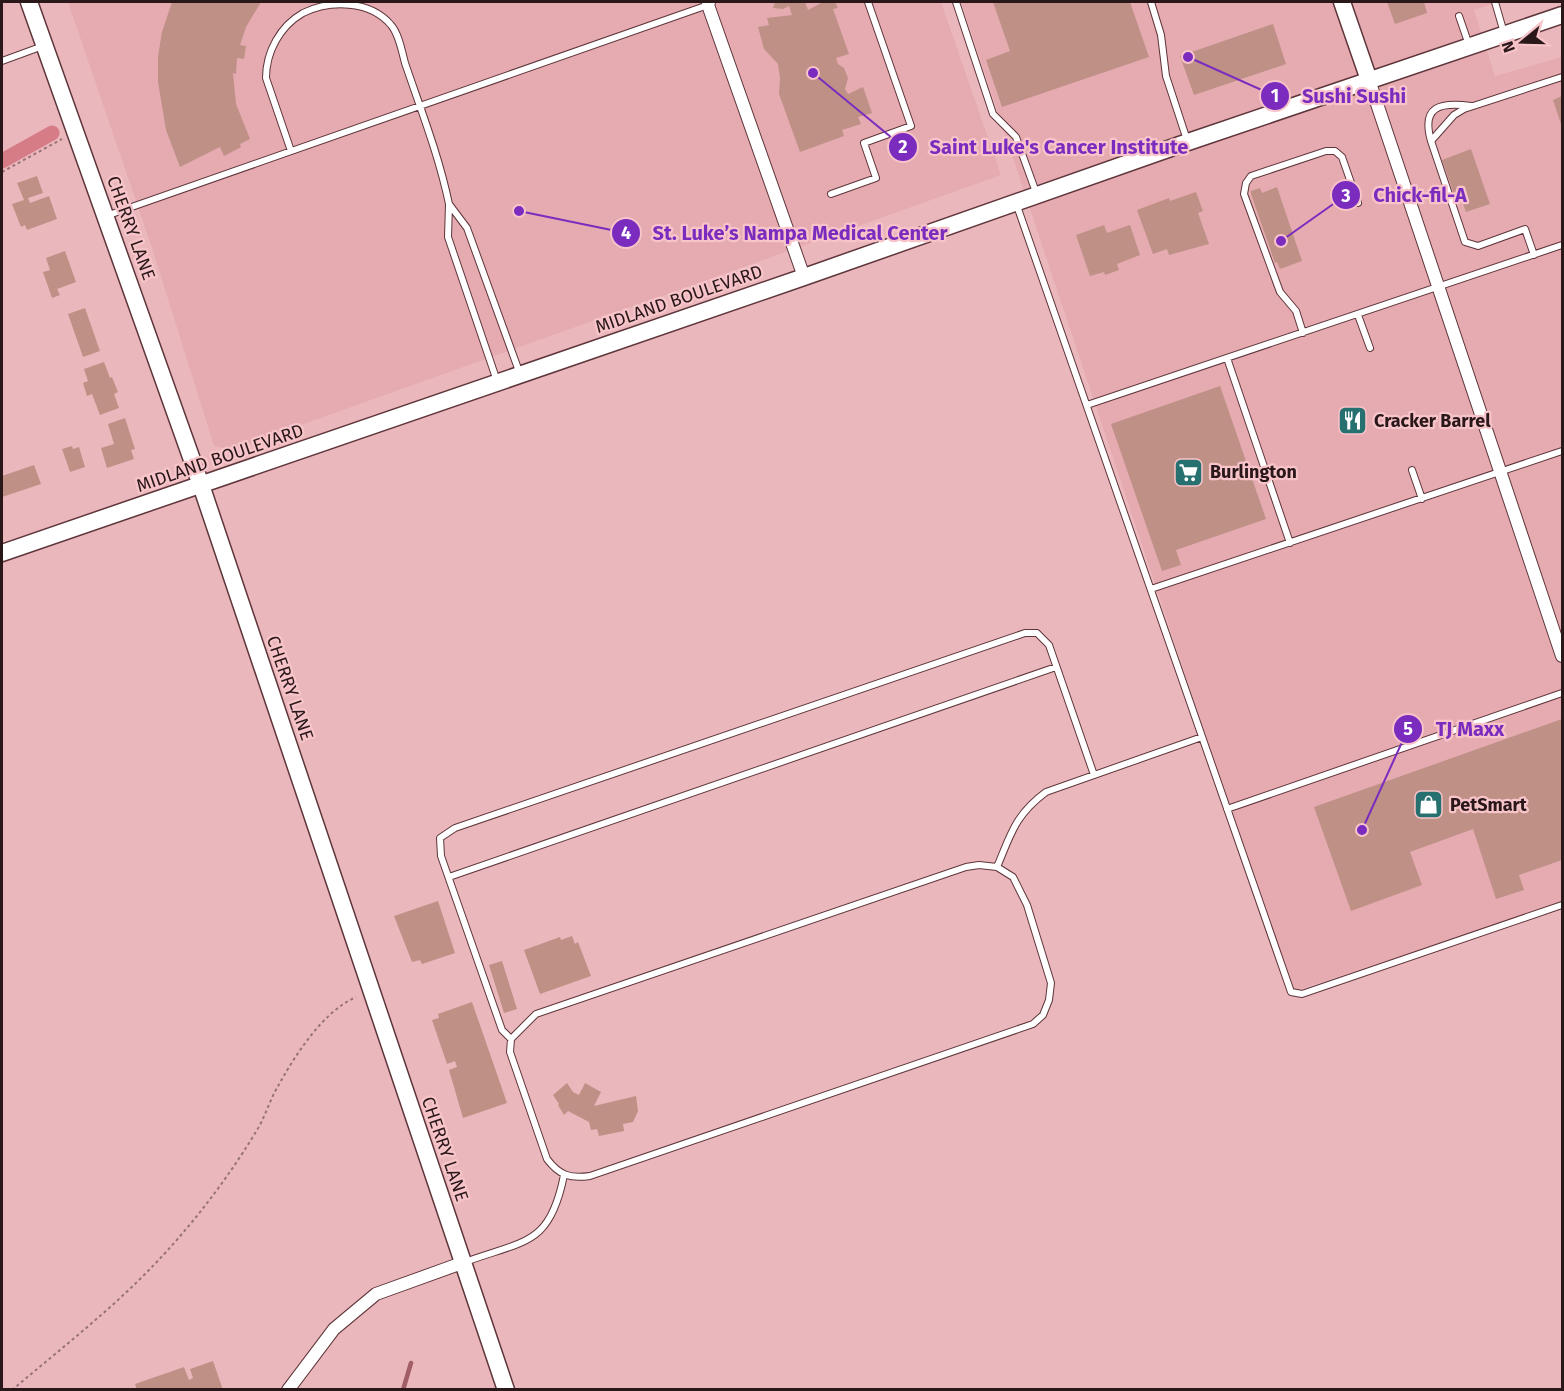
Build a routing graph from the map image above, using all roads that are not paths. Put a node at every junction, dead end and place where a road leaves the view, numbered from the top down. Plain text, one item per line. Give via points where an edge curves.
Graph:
1 (29, 2) edge
2 (868, 2) edge
3 (956, 2) edge
4 (1151, 2) edge
5 (1342, 2) edge
6 (1495, 2) edge
7 (708, 3) edge
8 (1563, 15) edge
9 (1459, 16) dead end
10 (1504, 34) junction
11 (1469, 45) junction
12 (45, 46) junction
13 (2, 61) edge
14 (1563, 77) edge
15 (1369, 80) junction
16 (420, 105) junction
17 (1472, 106) junction
18 (1431, 141) junction
19 (1188, 142) junction
20 (291, 151) junction
21 (831, 194) dead end
22 (1037, 195) junction
23 (1016, 203) junction
24 (1358, 203) dead end
25 (449, 204) junction
26 (106, 216) junction
27 (1563, 245) edge
28 (1534, 255) junction
29 (804, 277) junction
30 (1439, 288) junction
31 (1358, 315) junction
32 (1303, 333) junction
33 (1370, 348) dead end
34 (1227, 358) junction
35 (520, 375) junction
36 (498, 382) junction
37 (1087, 405) junction
38 (1563, 451) edge
39 (1412, 470) dead end
40 (1502, 472) junction
41 (201, 485) junction
42 (1422, 499) junction
43 (1290, 543) junction
44 (2, 553) edge
45 (1151, 589) junction
46 (1563, 656) edge
47 (1056, 667) junction
48 (1563, 693) edge
49 (1202, 737) junction
50 (1094, 775) junction
51 (1227, 808) junction
52 (997, 867) junction
53 (449, 877) junction
54 (1563, 905) edge
55 (511, 1039) junction
56 (564, 1175) junction
57 (462, 1263) junction
58 (288, 1389) edge
59 (506, 1389) edge

1 - 12 main road, CHERRY LANE
2 - 21 lane via 912,126 864,143 876,178
3 - 22 lane via 993,114 1016,137
4 - 19 lane via 1161,35 1166,76
5 - 15 main road
6 - 10 lane
7 - 16 lane
7 - 29 street
8 - 10 main road, MIDLAND BOULEVARD
9 - 11 lane
10 - 11 main road, MIDLAND BOULEVARD
11 - 15 main road, MIDLAND BOULEVARD
12 - 13 lane
12 - 26 main road, CHERRY LANE
14 - 17 lane
15 - 19 main road, MIDLAND BOULEVARD
15 - 30 street
16 - 20 lane
16 - 20 lane via 388,21 371,9 351,3 329,3 308,9 282,30 266,65 266,78
16 - 25 lane
17 - 18 lane via 1454,114
17 - 18 lane via 1439,106 1428,117
18 - 28 lane via 1465,242 1478,246 1525,230
19 - 22 main road, MIDLAND BOULEVARD
20 - 26 lane
22 - 23 main road, MIDLAND BOULEVARD
23 - 29 main road, MIDLAND BOULEVARD
23 - 37 lane
24 - 32 lane via 1342,157 1335,151 1248,179 1244,194 1267,261 1280,292 1296,311
25 - 35 lane via 467,228
25 - 36 lane via 448,237
26 - 41 main road, CHERRY LANE
27 - 28 lane
28 - 30 lane
29 - 35 main road, MIDLAND BOULEVARD
30 - 31 lane
30 - 40 street
31 - 32 lane
31 - 33 lane
32 - 34 lane
34 - 37 lane
34 - 43 lane
35 - 36 main road, MIDLAND BOULEVARD
36 - 41 main road, MIDLAND BOULEVARD
37 - 45 lane
38 - 40 lane
39 - 42 lane
40 - 42 lane
40 - 46 street
41 - 44 main road, MIDLAND BOULEVARD
41 - 57 main road, CHERRY LANE
42 - 43 lane
43 - 45 lane
45 - 49 lane
47 - 50 lane
47 - 53 lane
47 - 53 lane via 1049,645 1036,633 1025,633 466,824 440,838 441,856
48 - 51 lane
49 - 50 lane
49 - 51 lane
50 - 52 lane via 1046,792 1029,805 1014,824
51 - 54 lane via 1291,992 1302,994
52 - 55 lane via 966,867 547,1009 536,1014
52 - 56 lane via 1018,885 1051,983 1049,1000 1033,1024 590,1176
53 - 55 lane via 502,1030
55 - 56 lane via 510,1052 547,1159
56 - 57 lane via 555,1209 539,1233
57 - 58 street via 376,1294 334,1329
57 - 59 main road, CHERRY LANE

